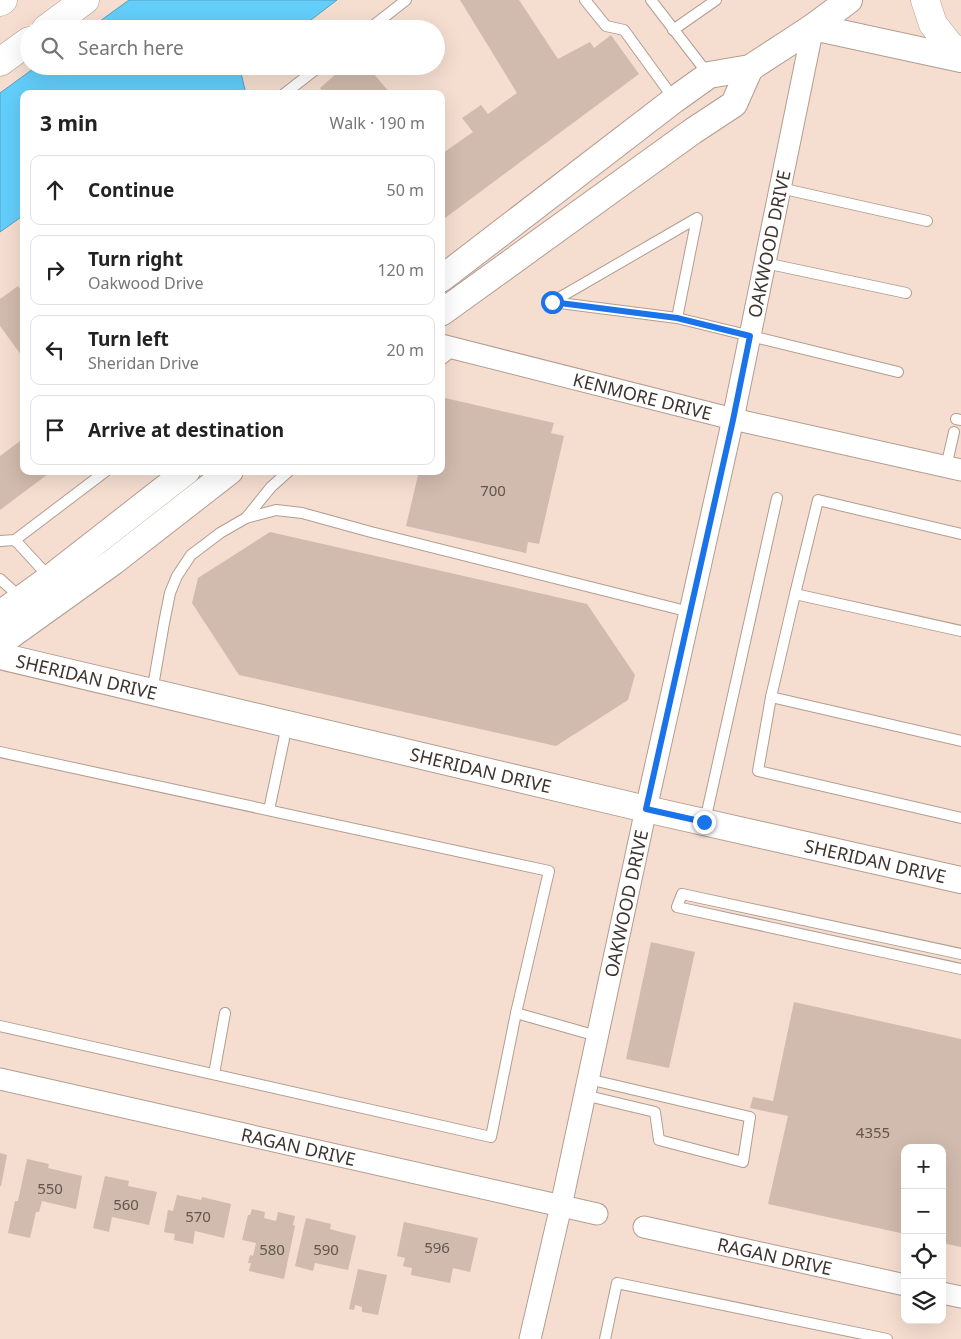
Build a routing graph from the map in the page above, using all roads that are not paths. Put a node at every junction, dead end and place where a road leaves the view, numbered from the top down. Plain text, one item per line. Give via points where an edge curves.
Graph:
1 (3, 0) edge
2 (85, 0) edge
3 (406, 0) edge
4 (585, 0) edge
5 (650, 0) edge
6 (716, 0) edge
7 (849, 0) edge
8 (925, 0) edge
9 (0, 2) edge
10 (58, 20) edge
11 (380, 20) edge
12 (813, 27) junction
13 (673, 30) junction
14 (20, 48) edge
15 (961, 52) edge
16 (961, 59) edge
17 (0, 62) edge
18 (750, 68) junction
19 (308, 75) edge
20 (709, 75) junction
21 (289, 90) edge
22 (674, 100) junction
23 (780, 188) junction
24 (927, 221) dead end
25 (765, 263) junction
26 (445, 276) edge
27 (906, 293) dead end
28 (445, 310) edge
29 (677, 318) junction
30 (750, 336) junction
31 (446, 351) edge
32 (898, 372) dead end
33 (733, 420) junction
34 (954, 432) dead end
35 (954, 468) edge
36 (101, 475) edge
37 (182, 475) edge
38 (225, 475) edge
39 (284, 475) edge
40 (777, 498) dead end
41 (246, 518) junction
42 (961, 534) edge
43 (15, 540) junction
44 (0, 541) edge
45 (50, 578) junction
46 (0, 579) edge
47 (794, 594) junction
48 (21, 598) junction
49 (690, 612) junction
50 (0, 614) edge
51 (961, 631) edge
52 (0, 642) edge
53 (0, 656) edge
54 (152, 693) junction
55 (771, 697) junction
56 (287, 725) junction
57 (961, 742) edge
58 (0, 752) edge
59 (646, 809) junction
60 (269, 810) junction
61 (961, 818) edge
62 (704, 822) junction
63 (961, 880) edge
64 (961, 954) edge
65 (961, 969) edge
66 (225, 1013) dead end
67 (516, 1013) junction
68 (0, 1026) edge
69 (597, 1036) junction
70 (214, 1074) junction
71 (0, 1079) edge
72 (586, 1087) junction
73 (561, 1206) junction
74 (597, 1214) dead end
75 (644, 1227) dead end
76 (901, 1284) edge
77 (946, 1294) edge
78 (961, 1297) edge
79 (530, 1339) edge
80 (604, 1339) edge
81 (887, 1339) edge

1 - 9 main road
2 - 10 main road
3 - 11 lane
4 - 22 lane via 606,26 624,30
5 - 13 lane
6 - 13 lane
7 - 12 street
8 - 15 main road via 933,24 950,46
12 - 16 street
12 - 18 street
12 - 23 street, OAKWOOD DRIVE
13 - 20 lane
14 - 17 main road
18 - 20 street
18 - 28 street via 734,104
19 - 21 lane
20 - 22 street
22 - 26 street
23 - 24 lane
23 - 25 street, OAKWOOD DRIVE
25 - 27 lane
25 - 30 street, OAKWOOD DRIVE
29 - 29 lane via 572,305 552,302 698,218
29 - 30 lane
30 - 32 lane
30 - 33 street, OAKWOOD DRIVE
31 - 33 street, KENMORE DRIVE
33 - 35 street, KENMORE DRIVE
33 - 49 street, OAKWOOD DRIVE
34 - 35 lane
36 - 43 lane
37 - 45 street
38 - 52 street via 113,562
39 - 41 lane
40 - 62 lane
41 - 49 lane via 276,510 302,513
41 - 54 lane via 191,555 177,576 170,594
42 - 47 lane via 818,500
43 - 44 lane
43 - 45 lane
45 - 48 street
46 - 48 lane
47 - 51 lane
47 - 55 lane
48 - 50 street
49 - 59 street, OAKWOOD DRIVE
53 - 54 street, SHERIDAN DRIVE
54 - 56 street, SHERIDAN DRIVE
55 - 57 lane
55 - 61 lane via 758,771
56 - 59 street, SHERIDAN DRIVE
56 - 60 lane
58 - 60 lane
59 - 62 street, SHERIDAN DRIVE
59 - 69 street, OAKWOOD DRIVE
60 - 67 lane via 549,871
62 - 63 street, SHERIDAN DRIVE
64 - 65 lane via 682,894 677,907
66 - 70 lane
67 - 69 lane
67 - 70 lane via 491,1137
68 - 70 lane
69 - 72 street, OAKWOOD DRIVE
71 - 73 street, RAGAN DRIVE
72 - 72 lane via 655,1112 659,1140 743,1162 750,1117
72 - 73 street, OAKWOOD DRIVE
73 - 74 street, RAGAN DRIVE
73 - 79 street, OAKWOOD DRIVE
75 - 76 street, RAGAN DRIVE
77 - 78 street
80 - 81 lane via 617,1283

